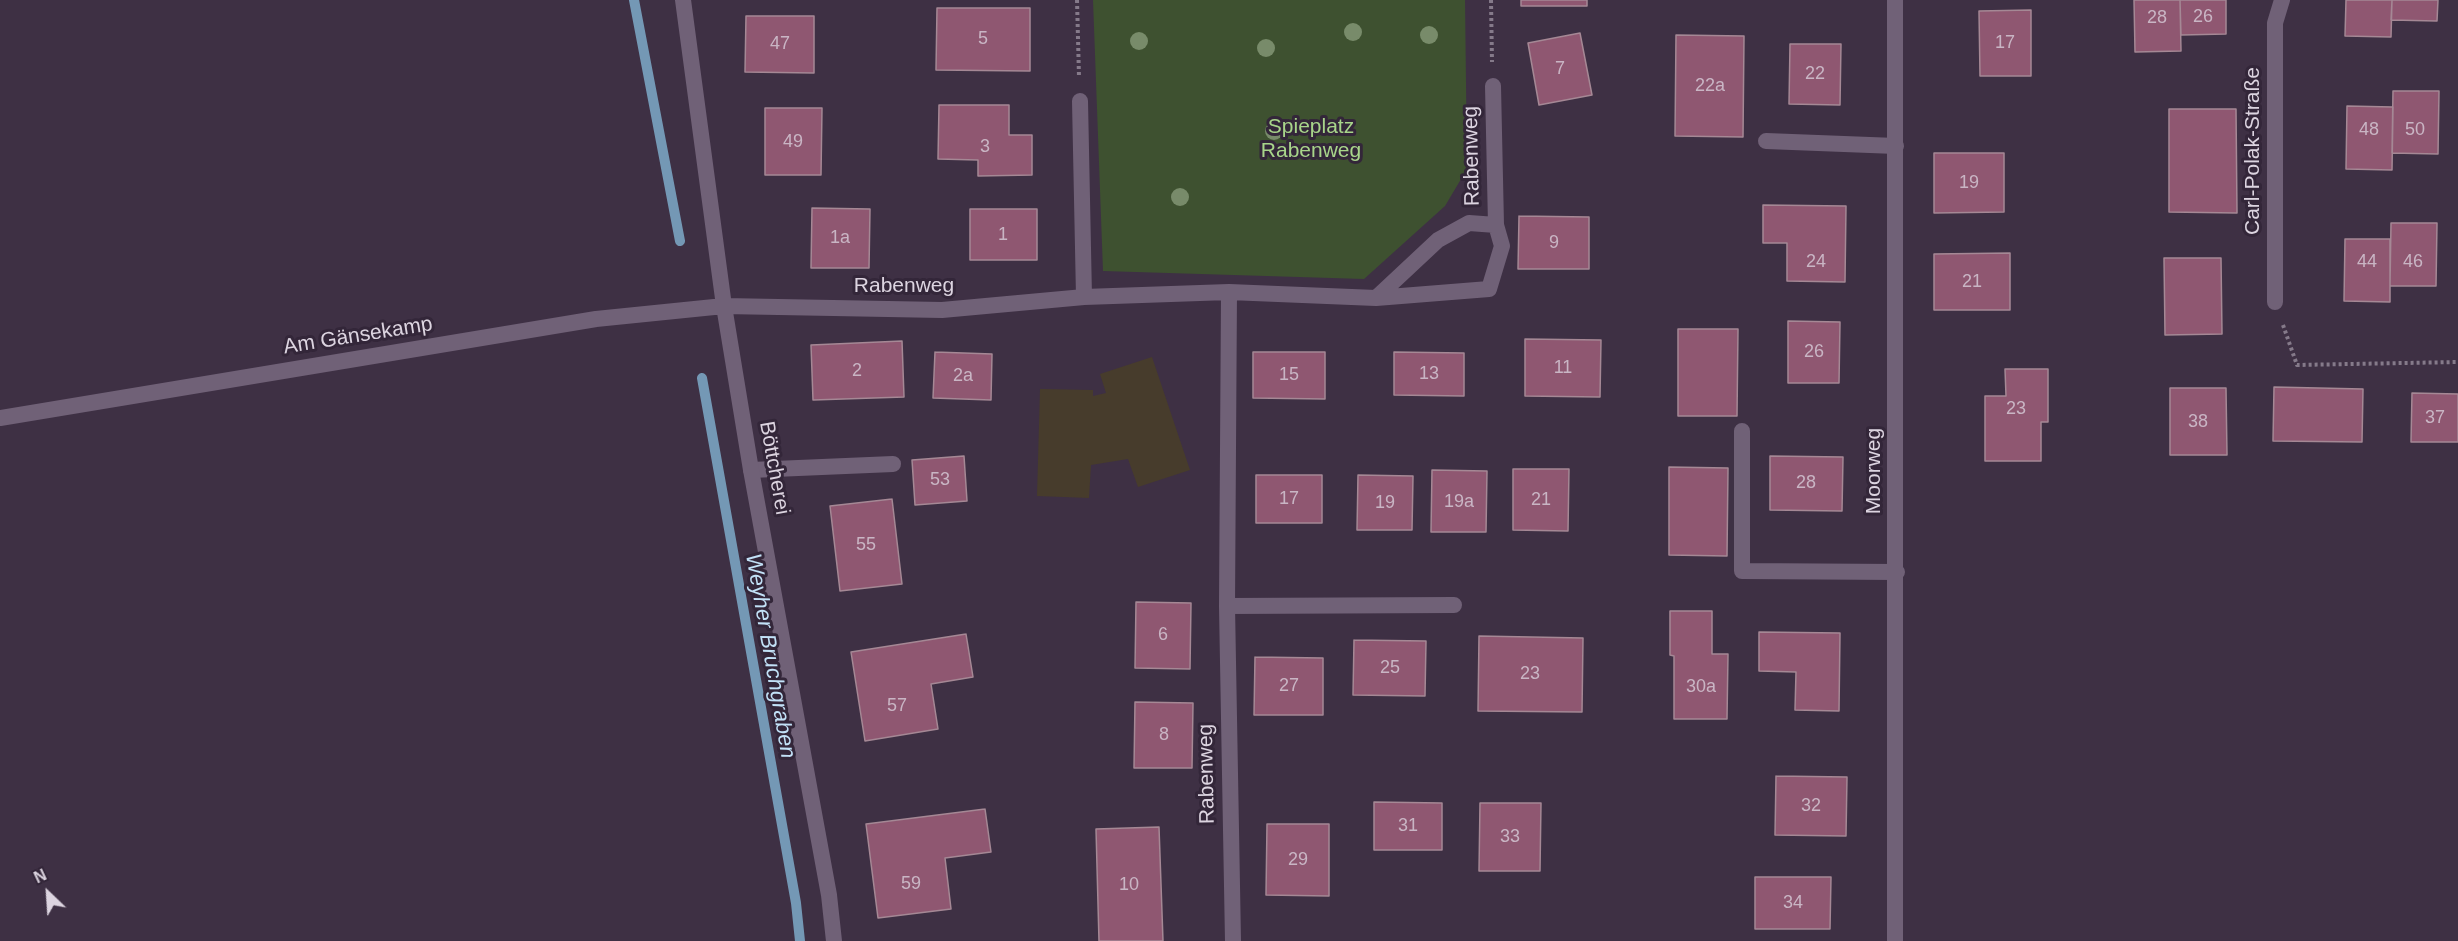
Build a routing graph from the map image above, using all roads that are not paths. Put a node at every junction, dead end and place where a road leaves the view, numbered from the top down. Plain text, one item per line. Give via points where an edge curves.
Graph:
1 (683, 0) edge
2 (1895, 0) edge
3 (2282, 0) edge
4 (1493, 87) road end
5 (1080, 101) road end
6 (1766, 141) dead end
7 (1896, 146) junction
8 (1496, 225) junction
9 (1229, 292) junction
10 (1084, 297) junction
11 (1376, 297) junction
12 (2275, 302) road end
13 (724, 306) junction
14 (0, 418) edge
15 (1742, 431) dead end
16 (893, 464) dead end
17 (751, 470) junction
18 (1897, 572) junction
19 (1454, 605) dead end
20 (1227, 606) junction
21 (834, 941) edge
22 (1233, 941) edge
23 (1895, 941) edge

1 - 13 street, Böttcherei
2 - 7 street, Moorweg
3 - 12 street, Carl-Polak-Straße via 2275,23
4 - 8 street, Rabenweg
5 - 10 street
6 - 7 street
7 - 18 street, Moorweg
8 - 11 street, Rabenweg via 1469,224 1438,240
8 - 11 street, Rabenweg via 1502,246 1489,289
9 - 10 street, Rabenweg
9 - 11 street, Rabenweg
9 - 20 street, Rabenweg
10 - 13 street, Rabenweg via 942,310
13 - 14 street, Am Gänsekamp via 596,319
13 - 17 street, Böttcherei
15 - 18 street via 1742,571
16 - 17 street
17 - 21 street, Böttcherei via 829,895
18 - 23 street, Moorweg
19 - 20 street
20 - 22 street, Rabenweg

